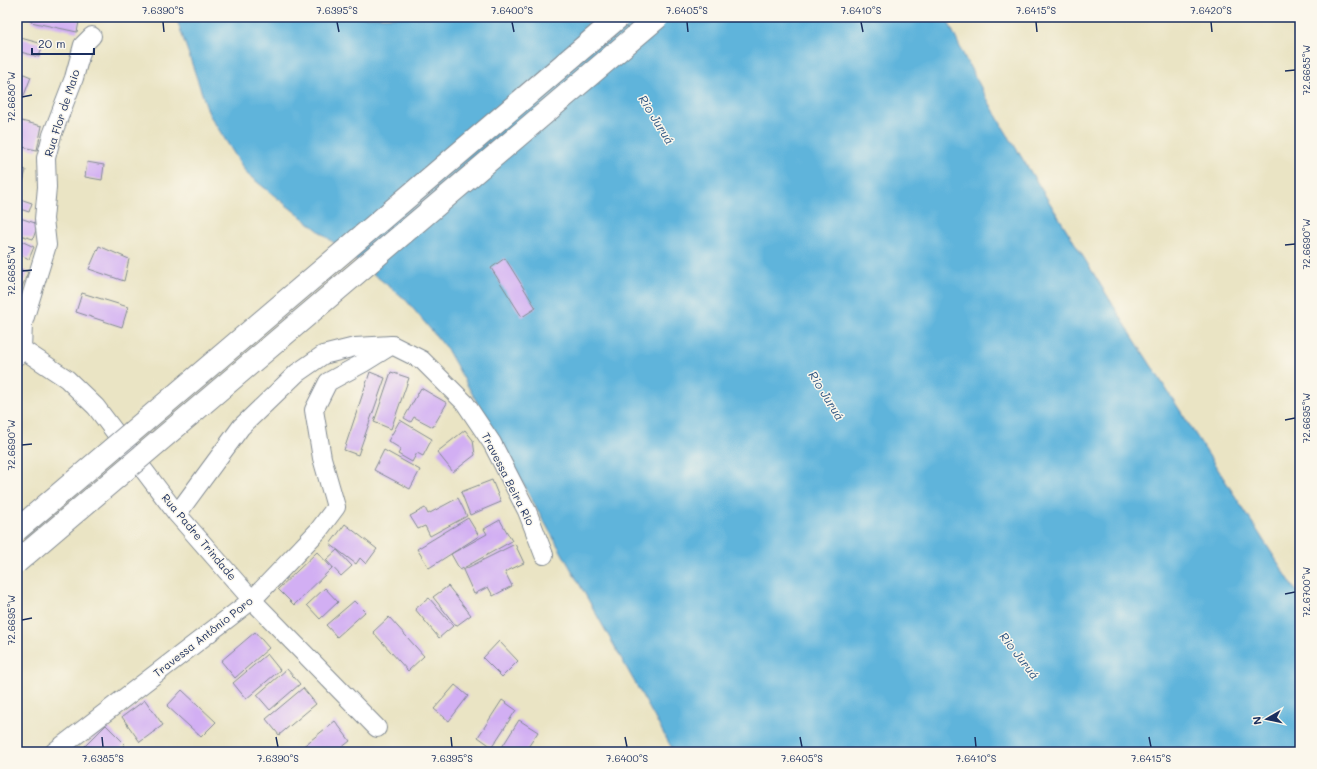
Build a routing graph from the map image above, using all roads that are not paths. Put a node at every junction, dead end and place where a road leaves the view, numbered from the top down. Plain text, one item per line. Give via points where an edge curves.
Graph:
1 (618, 17) edge
2 (658, 17) edge
3 (92, 36) dead end
4 (392, 345) junction
5 (19, 353) edge
6 (177, 514) junction
7 (17, 530) edge
8 (544, 555) dead end
9 (17, 562) edge
10 (252, 600) junction
11 (377, 728) dead end
12 (54, 752) edge

1 - 7 main road, bridge
2 - 9 main road, bridge
3 - 5 street, Rua Flor de Maio via 83,45 46,158 44,219 47,245 23,323
4 - 6 street, Travessa Beira Rio via 355,347 323,355 297,373 241,427
4 - 8 street, Travessa Beira Rio via 422,360 465,403 492,443 527,511
4 - 10 street, Travessa Antônio Poro via 328,382 314,410 322,458 336,507 318,531
5 - 6 street, Rua Padre Trindade via 67,379 96,407
6 - 10 street, Rua Padre Trindade
10 - 11 street, Rua Padre Trindade
10 - 12 street, Travessa Antônio Poro

